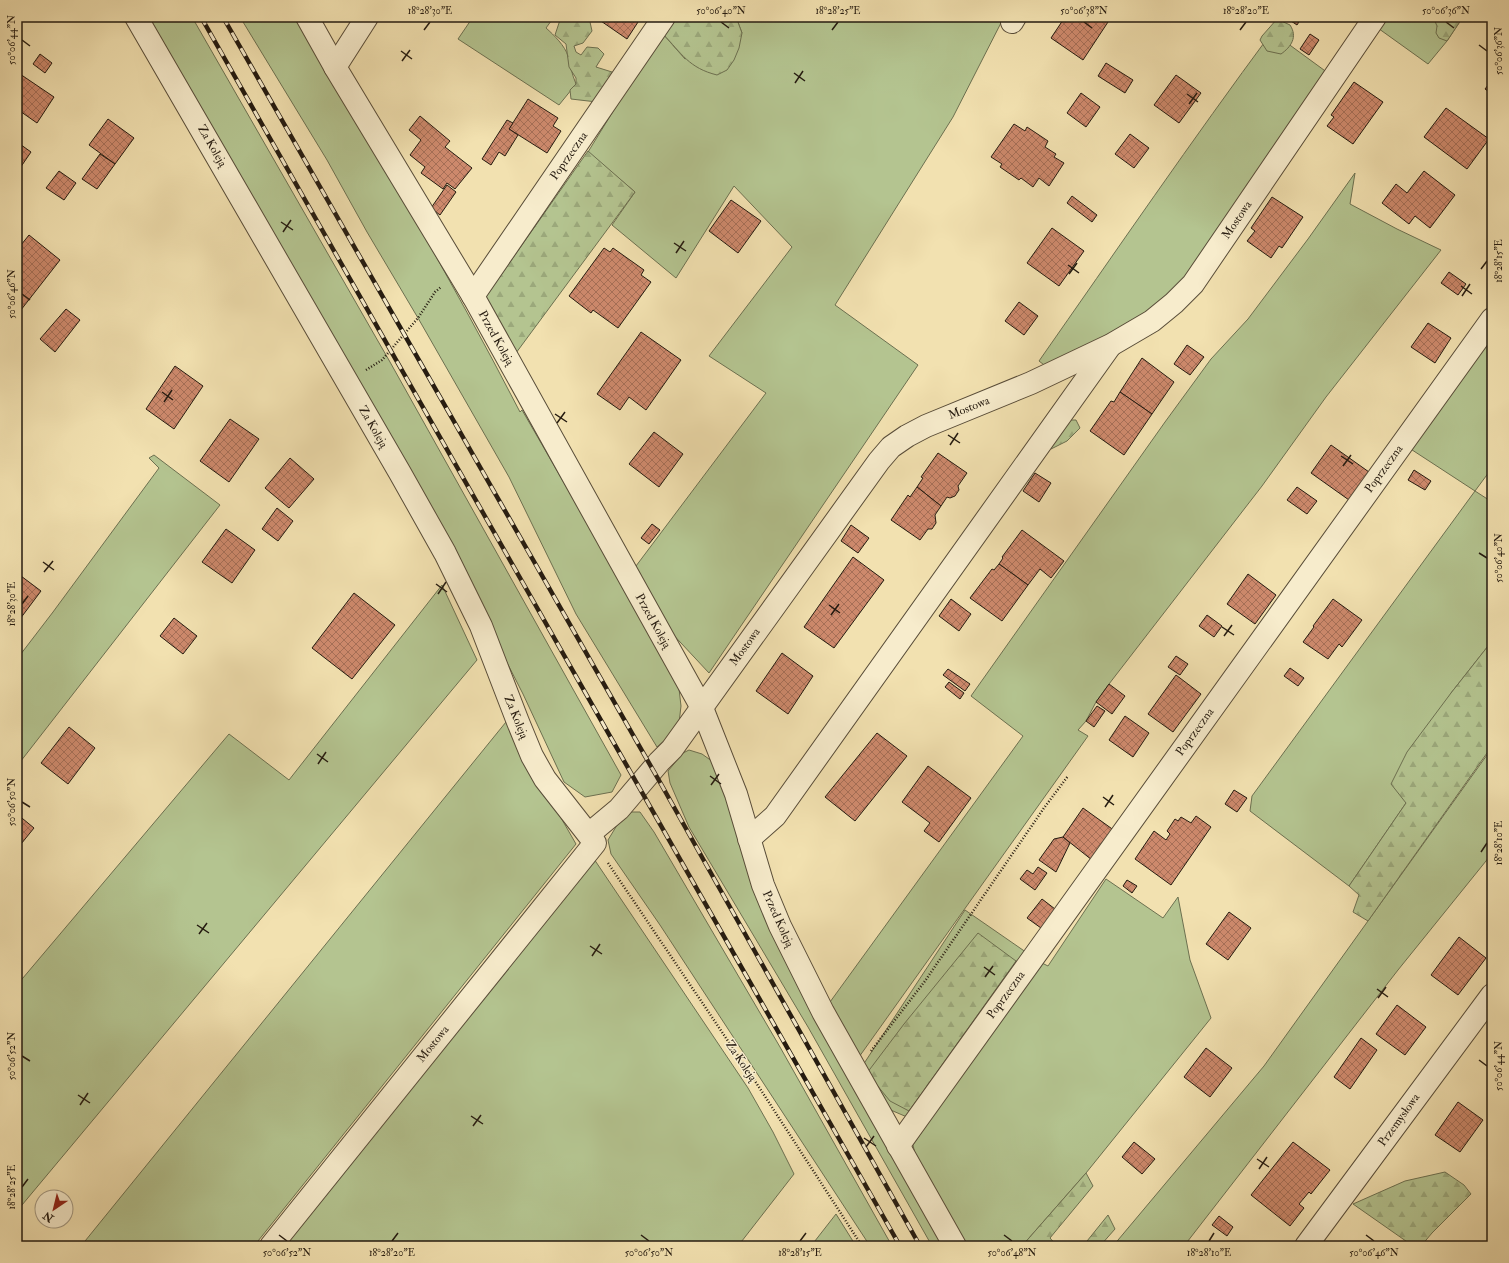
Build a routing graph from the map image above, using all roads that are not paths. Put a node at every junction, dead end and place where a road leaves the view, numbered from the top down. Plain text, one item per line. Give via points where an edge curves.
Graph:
1 (136, 17) edge
2 (307, 17) edge
3 (367, 17) edge
4 (664, 17) edge
5 (1374, 17) edge
6 (335, 67) junction
7 (472, 296) junction
8 (1492, 319) edge
9 (1111, 345) junction
10 (702, 708) junction
11 (592, 838) junction
12 (749, 839) junction
13 (1492, 995) edge
14 (898, 1146) junction
15 (271, 1246) edge
16 (955, 1246) edge
17 (1306, 1246) edge

1 - 11 street, Za Koleją via 445,553 481,626 539,769
2 - 6 street, Przed Koleją
3 - 6 street
4 - 7 street, Poprzeczna
5 - 9 street, Mostowa via 1194,284 1152,321
6 - 7 street, Przed Koleją
7 - 10 street, Przed Koleją
8 - 14 street, Poprzeczna
9 - 10 street, Mostowa via 1031,383 926,426 892,447 878,461
9 - 12 street via 775,816
10 - 11 street, Mostowa via 672,749
10 - 12 street, Przed Koleją via 736,794
11 - 15 street, Mostowa
12 - 14 street, Przed Koleją via 762,885 780,926 823,1012
13 - 17 street, Przemysłowa
14 - 16 street, Przed Koleją

